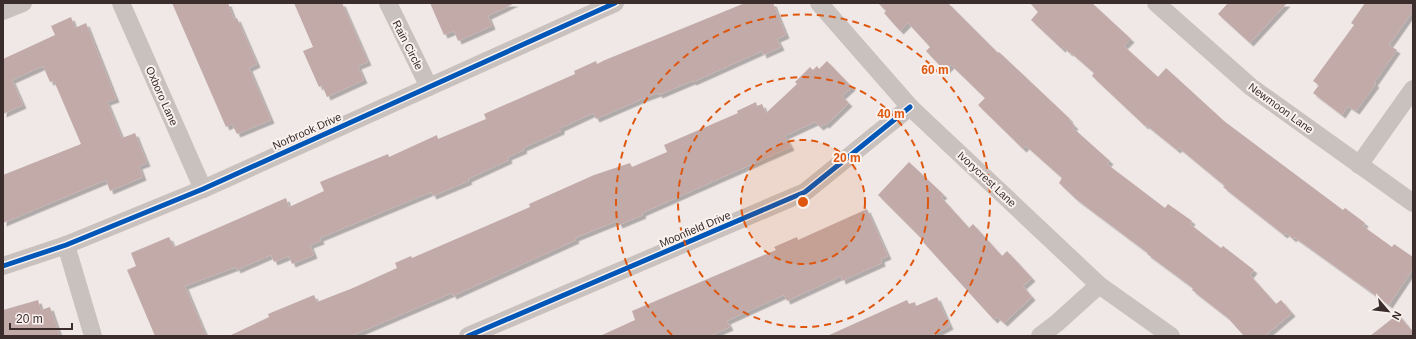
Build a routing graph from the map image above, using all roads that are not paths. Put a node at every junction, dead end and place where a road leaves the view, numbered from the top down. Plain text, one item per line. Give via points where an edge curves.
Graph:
1 (23, 3) edge
2 (120, 3) edge
3 (388, 3) edge
4 (615, 3) edge
5 (819, 3) edge
6 (1157, 4) edge
7 (3, 11) edge
8 (430, 87) junction
9 (1413, 88) edge
10 (910, 107) junction
11 (1359, 165) junction
12 (203, 189) junction
13 (1413, 203) edge
14 (66, 245) junction
15 (3, 266) edge
16 (1099, 285) junction
17 (93, 336) edge
18 (468, 336) edge
19 (1040, 336) edge
20 (1171, 336) edge

1 - 7 street
2 - 12 street, Oxboro Lane
3 - 8 street, Rain Circle
4 - 8 street, Norbrook Drive
5 - 10 street, Ivorycrest Lane
6 - 11 street, Newmoon Lane via 1251,87
8 - 12 street, Norbrook Drive
9 - 11 street
10 - 16 street, Ivorycrest Lane
10 - 18 street, Moonfield Drive via 805,192
11 - 13 street, Newmoon Lane
12 - 14 street, Norbrook Drive
14 - 15 street, Norbrook Drive
14 - 17 street
16 - 19 street
16 - 20 street, Ivorycrest Lane

